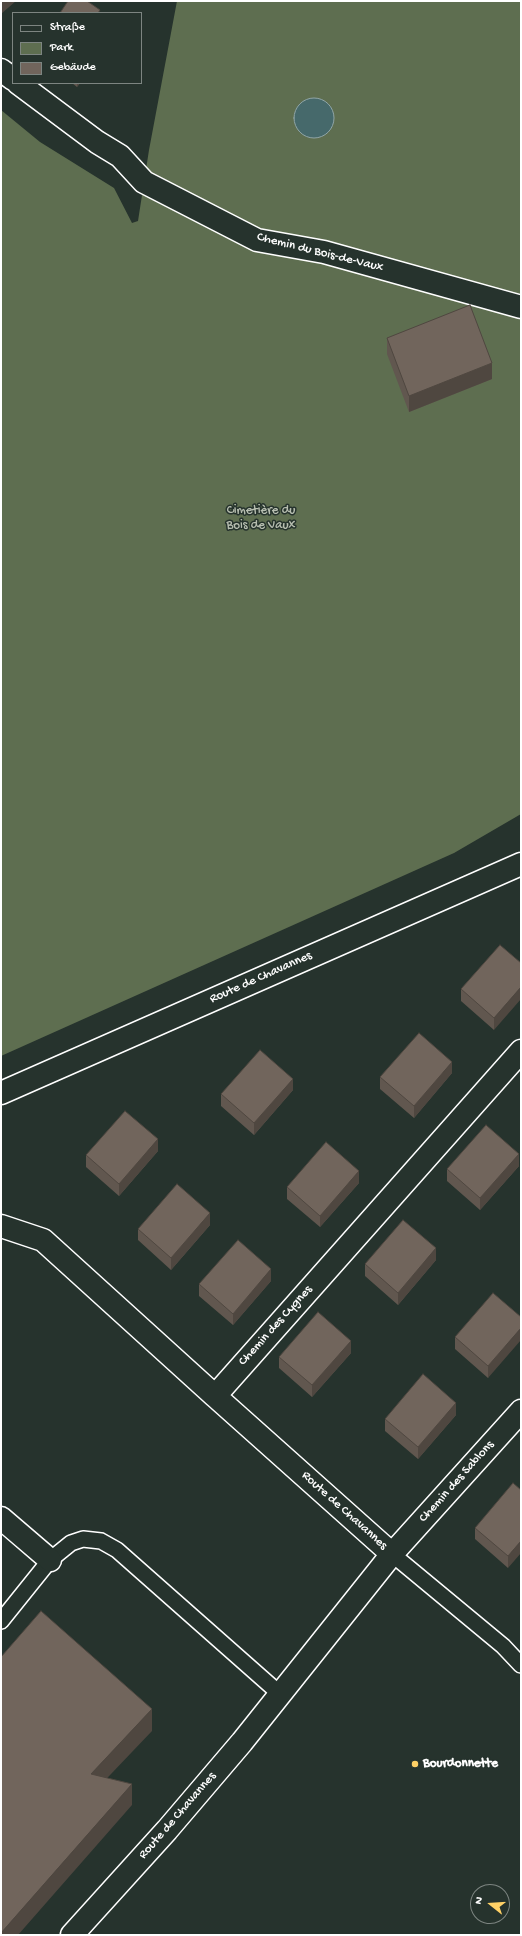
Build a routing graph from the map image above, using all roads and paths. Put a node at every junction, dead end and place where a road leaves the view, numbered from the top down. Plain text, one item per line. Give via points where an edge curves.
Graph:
1 (1, 70) edge
2 (12, 78) edge
3 (19, 84) edge
4 (521, 307) edge
5 (521, 864) edge
6 (521, 1051) edge
7 (1, 1093) edge
8 (1, 1226) edge
9 (215, 1396) junction
10 (521, 1411) edge
11 (1, 1518) edge
12 (392, 1554) junction
13 (50, 1560) junction
14 (1, 1621) edge
15 (520, 1663) edge
16 (280, 1694) junction
17 (72, 1935) edge

1 - 2 street
3 - 4 street, Chemin du Bois-de-Vaux via 120,156 144,182 257,240 324,252
5 - 7 street, Route de Chavannes
6 - 9 street, Chemin des Cygnes
8 - 9 street via 42,1240
9 - 12 street, Route de Chavannes
10 - 12 street, Chemin des Sablons
11 - 13 street
12 - 15 lane
12 - 16 street, Route de Chavannes
13 - 14 lane
13 - 16 lane via 71,1543 83,1539 101,1541 117,1550
16 - 17 street, Route de Chavannes via 167,1830

